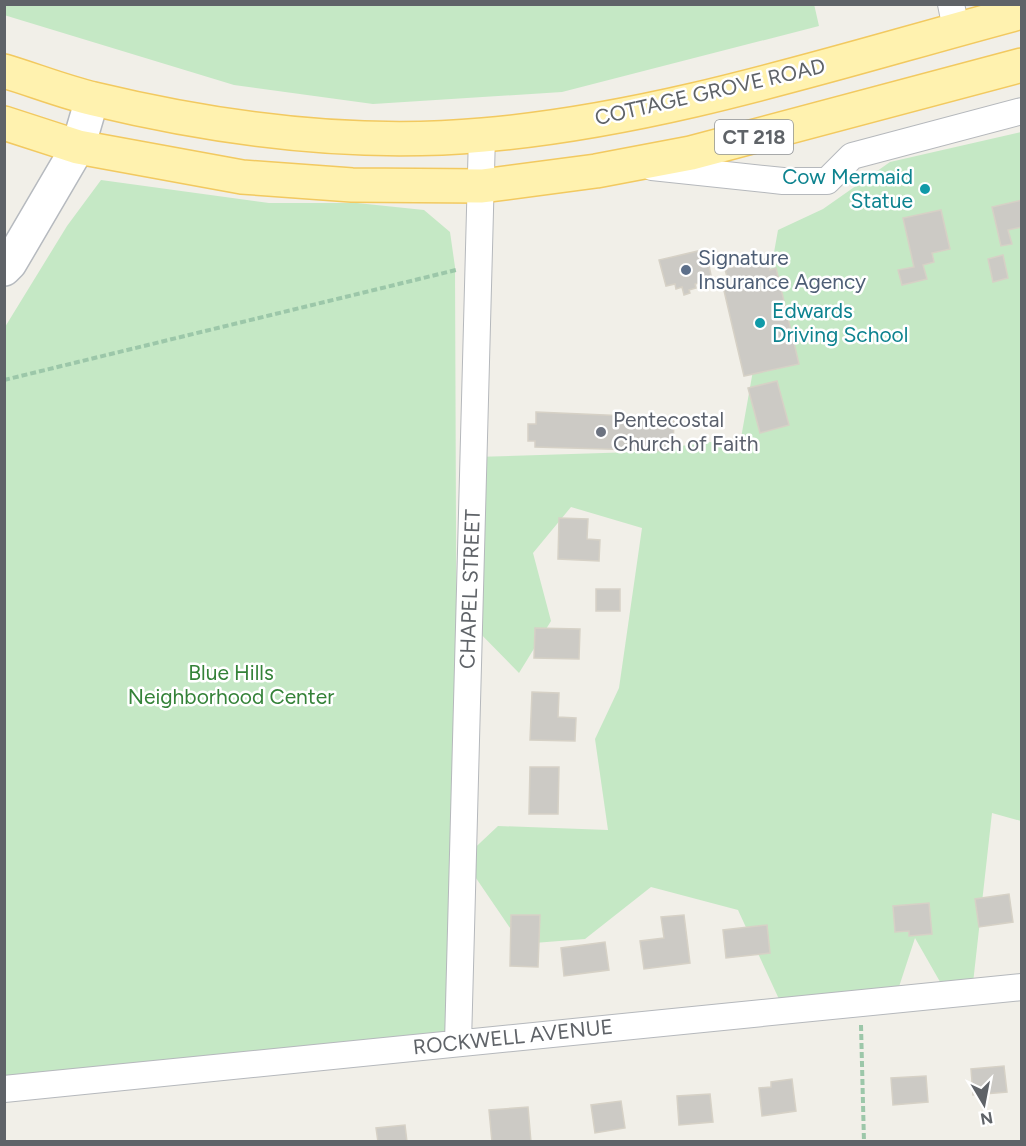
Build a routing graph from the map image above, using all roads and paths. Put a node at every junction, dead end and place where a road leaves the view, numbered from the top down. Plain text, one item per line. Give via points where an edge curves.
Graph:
1 (1022, 12) edge
2 (954, 17) edge
3 (1022, 65) edge
4 (4, 71) edge
5 (92, 99) junction
6 (1022, 111) edge
7 (4, 123) edge
8 (482, 135) junction
9 (78, 147) junction
10 (631, 164) junction
11 (482, 186) junction
12 (480, 265) junction
13 (4, 269) edge
14 (4, 380) edge
15 (1022, 987) edge
16 (860, 1003) junction
17 (458, 1043) junction
18 (4, 1089) edge
19 (864, 1142) edge

1 - 2 main road, COTTAGE GROVE ROAD / CT 218
2 - 8 main road, COTTAGE GROVE ROAD / CT 218 via 690,101 583,122
3 - 10 main road, CT 218 via 691,153
4 - 5 main road, COTTAGE GROVE ROAD / CT 218
5 - 8 main road, COTTAGE GROVE ROAD / CT 218 via 274,132 407,138
5 - 9 street
6 - 10 street via 852,156 827,181 783,181
7 - 9 main road, CT 218
8 - 11 street, CHAPEL STREET
9 - 11 main road, CT 218 via 242,177 352,185
9 - 13 street
10 - 11 main road, CT 218
11 - 12 street, CHAPEL STREET
12 - 14 path
12 - 17 street, CHAPEL STREET
15 - 16 street, ROCKWELL AVENUE
16 - 17 street, ROCKWELL AVENUE
16 - 19 path
17 - 18 street, ROCKWELL AVENUE

